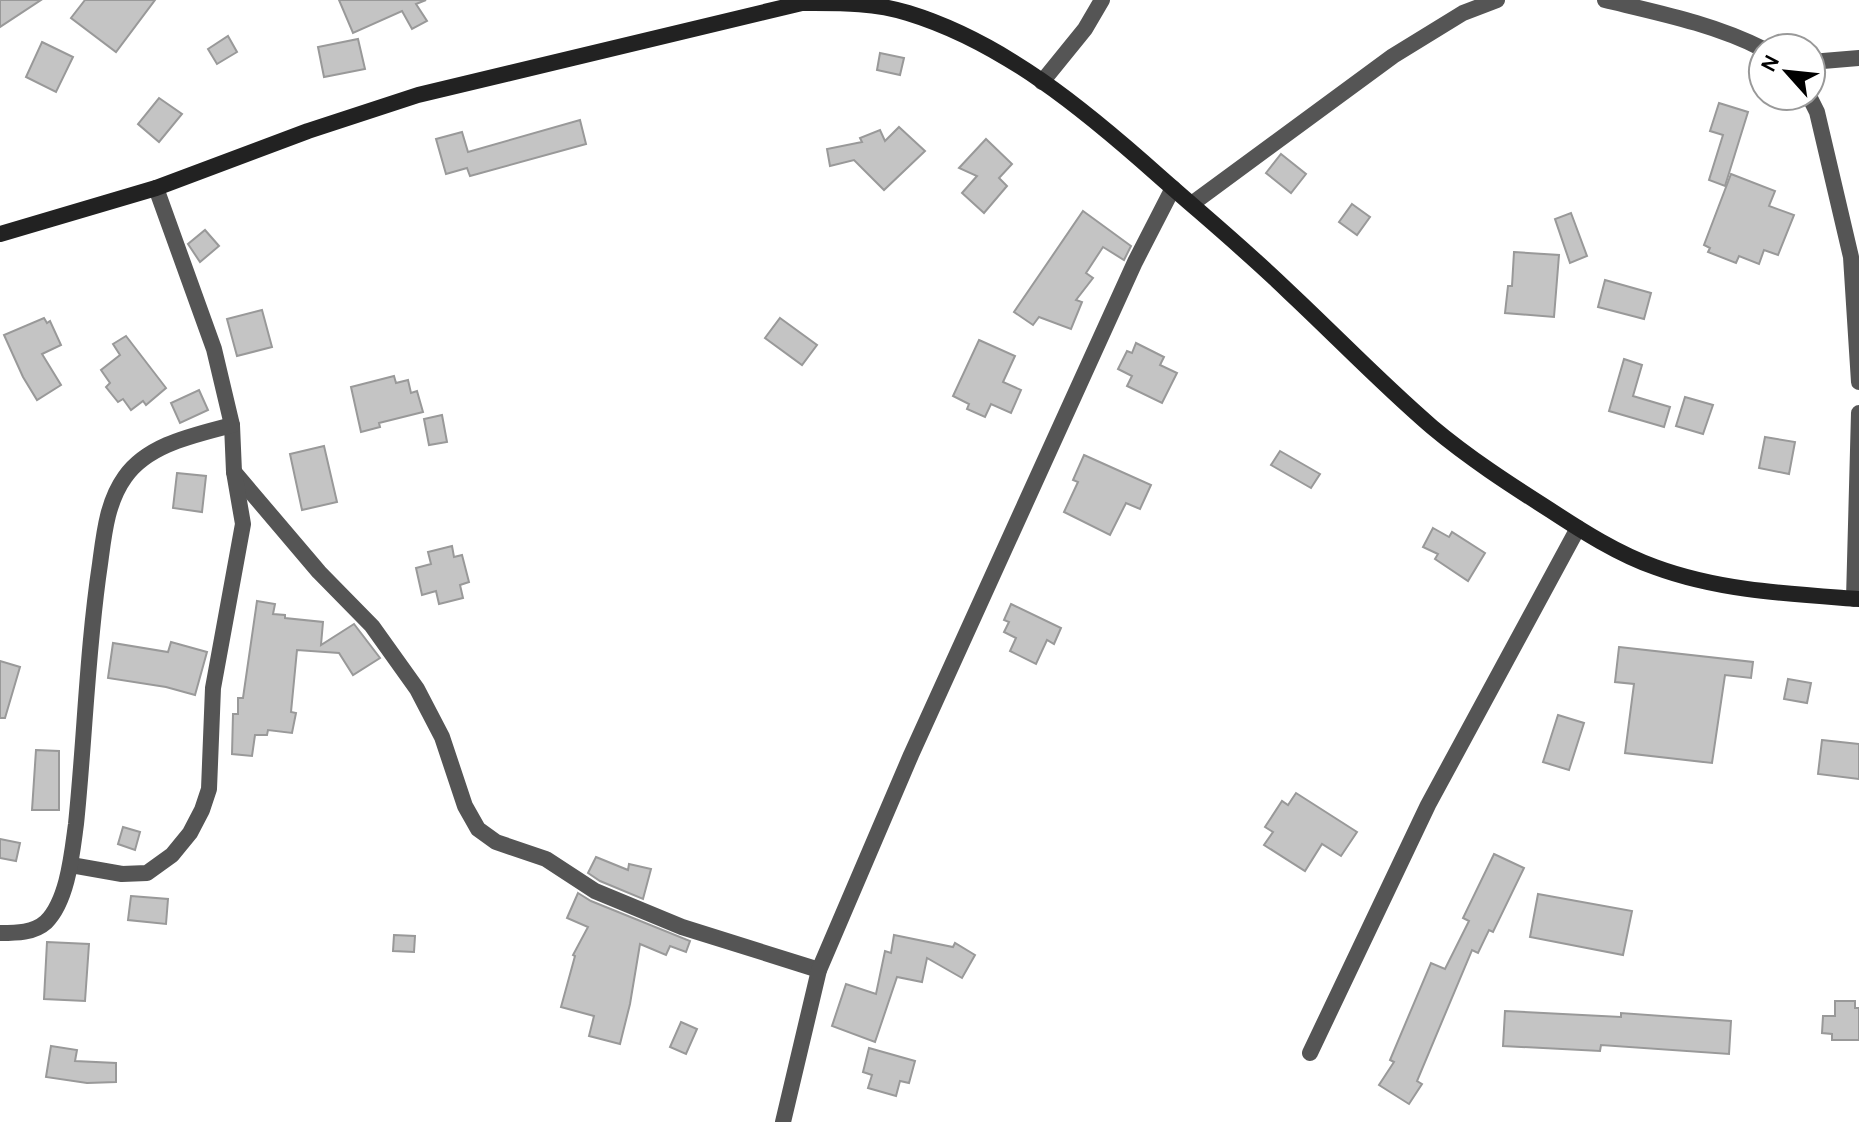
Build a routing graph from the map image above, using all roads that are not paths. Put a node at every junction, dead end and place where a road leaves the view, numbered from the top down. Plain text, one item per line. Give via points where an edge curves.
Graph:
1 (1102, 0) edge
2 (1497, 0) edge
3 (1605, 0) edge
4 (864, 2) edge
5 (1747, 41) edge
6 (1859, 58) edge
7 (1827, 61) edge
8 (1042, 82) junction
9 (1817, 112) edge
10 (156, 188) junction
11 (1173, 188) junction
12 (1193, 203) junction
13 (0, 234) edge
14 (1859, 382) edge
15 (1859, 413) edge
16 (232, 425) junction
17 (234, 472) junction
18 (1578, 528) junction
19 (1856, 599) edge
20 (71, 865) junction
21 (0, 933) edge
22 (819, 970) junction
23 (1310, 1053) dead end
24 (783, 1122) edge

1 - 8 street
2 - 12 street via 1463,13 1393,56
3 - 5 street
4 - 8 street via 953,29
4 - 10 street via 802,3 418,95
6 - 7 street
8 - 11 street
9 - 14 street via 1851,257
10 - 13 street
10 - 16 street via 214,349
11 - 12 street
11 - 22 street via 911,755
12 - 18 street via 1431,426 1488,471
15 - 19 street
16 - 17 street
16 - 20 street via 184,438 140,459 123,478 108,512
17 - 20 street via 243,524 213,688 209,789 202,810 172,855 147,873
17 - 22 street via 372,626 417,689 478,829 496,842 546,859 595,891 682,927
18 - 19 street via 1653,566 1707,582
18 - 23 street via 1428,805
20 - 21 street via 47,921 37,929
22 - 24 street

